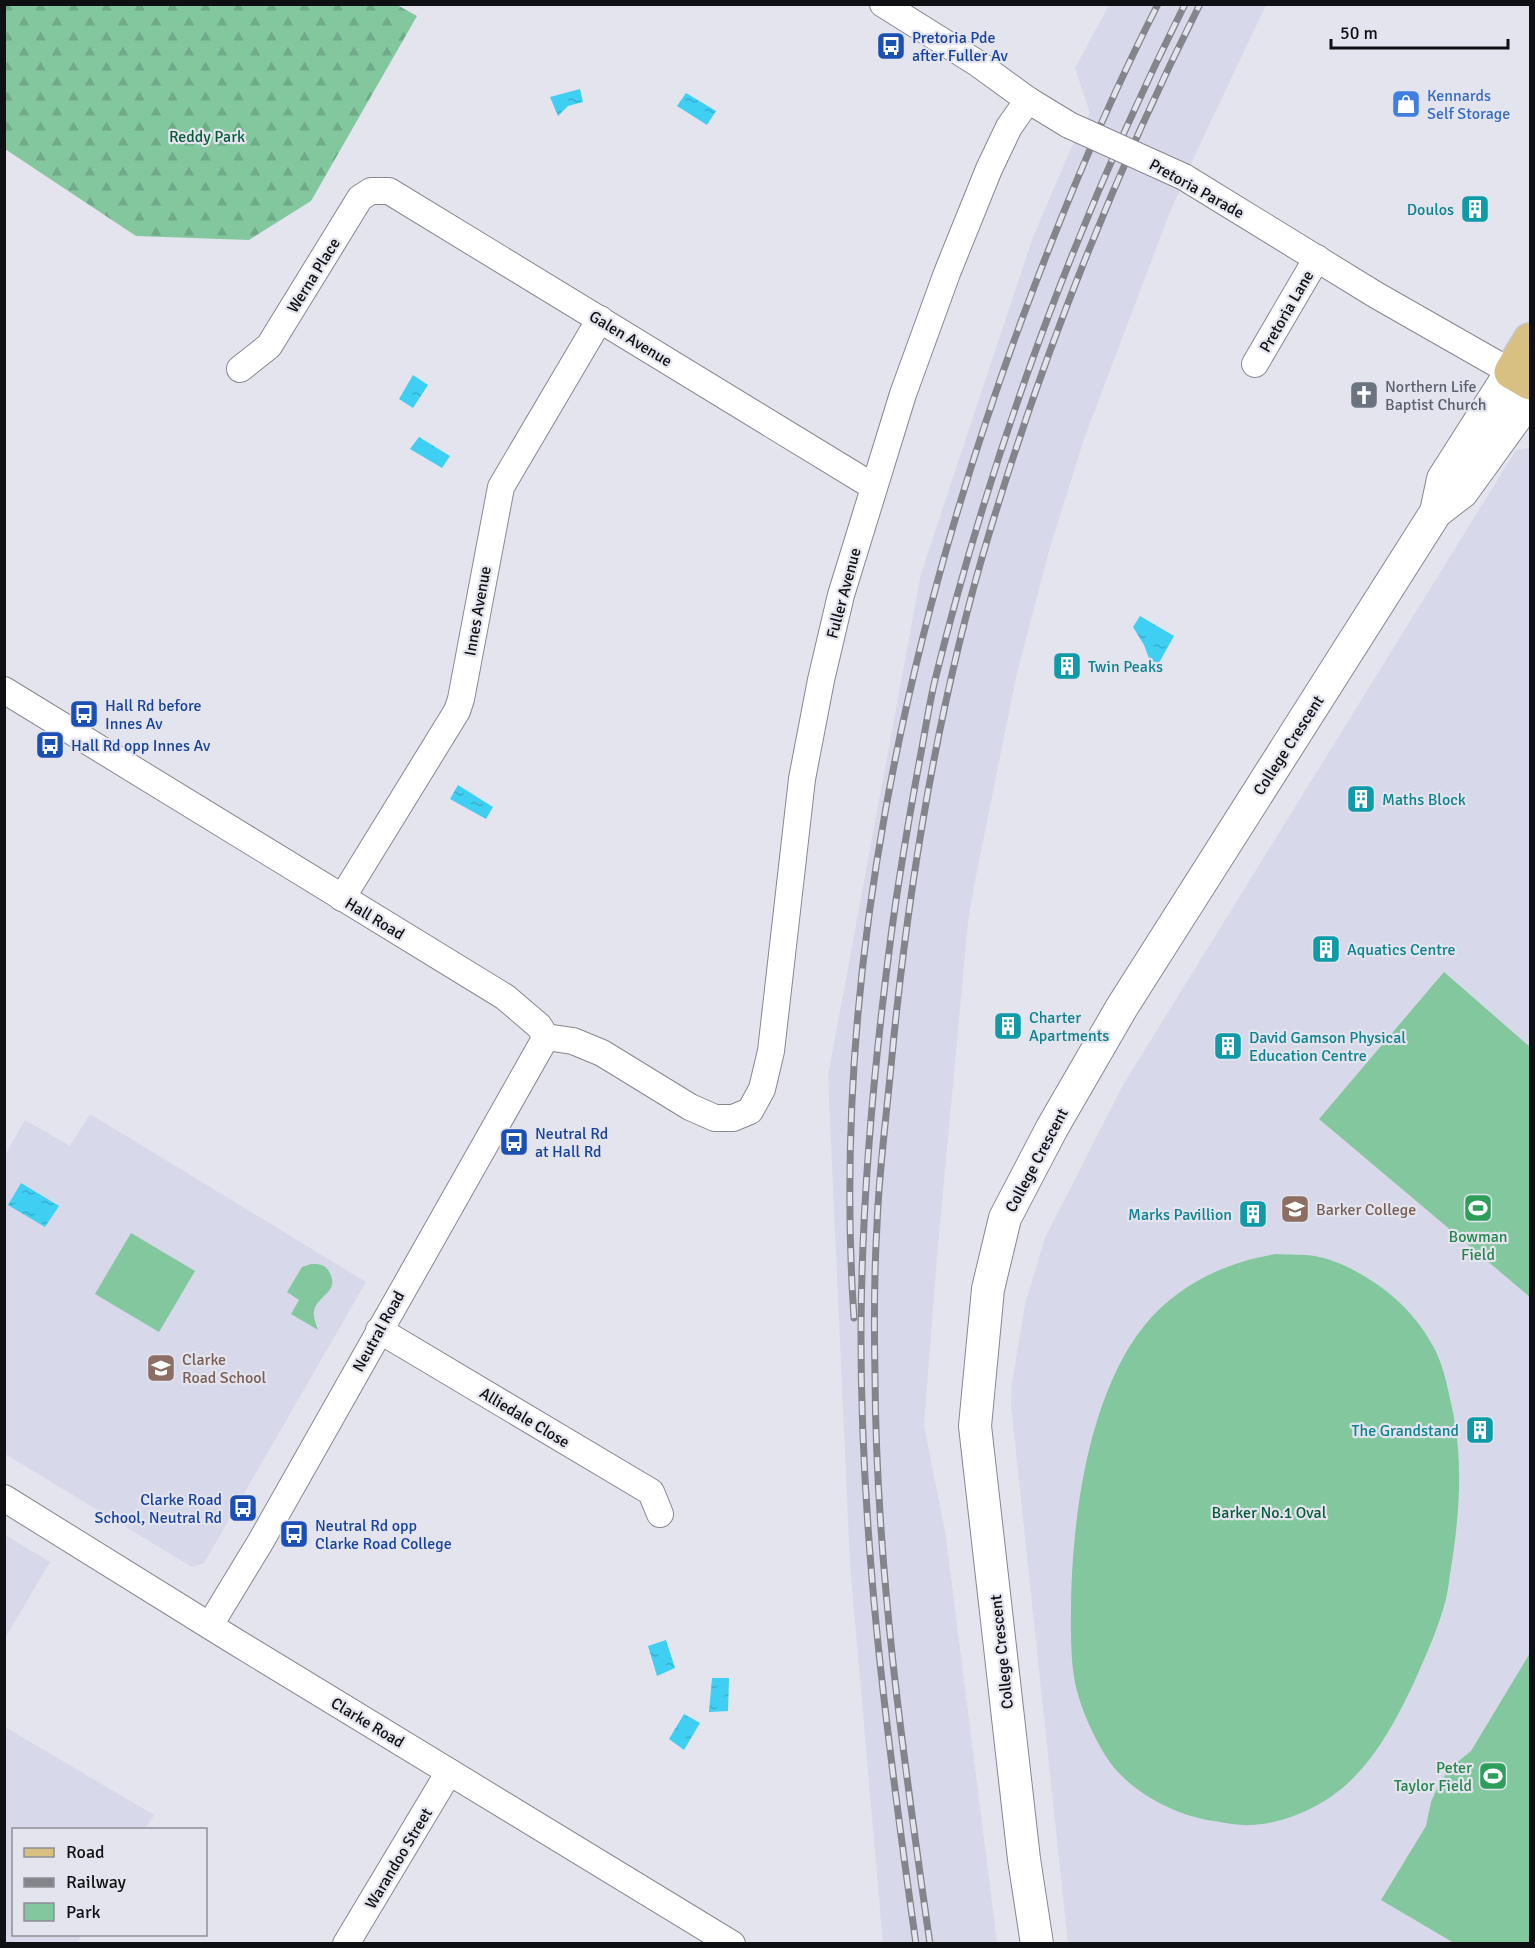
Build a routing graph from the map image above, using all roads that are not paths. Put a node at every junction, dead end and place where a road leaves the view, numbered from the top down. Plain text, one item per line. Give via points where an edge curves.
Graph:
1 (883, 4) edge
2 (1028, 100) junction
3 (389, 191) joint
4 (1317, 258) junction
5 (600, 319) junction
6 (1530, 340) edge
7 (1255, 364) dead end
8 (240, 369) dead end
9 (1521, 378) edge
10 (1530, 398) edge
11 (874, 487) junction
12 (1436, 512) junction
13 (4, 690) edge
14 (342, 898) junction
15 (546, 1037) junction
16 (379, 1330) junction
17 (4, 1498) edge
18 (660, 1514) dead end
19 (210, 1626) junction
20 (449, 1772) junction
21 (346, 1944) edge
22 (732, 1944) edge
23 (1037, 1944) edge

1 - 2 street, Pretoria Parade
2 - 4 street, Pretoria Parade, bridge via 1069,124 1184,177
2 - 11 street, Fuller Avenue via 1009,127 989,169 947,273
3 - 5 street, Galen Avenue
3 - 8 street, Werna Place via 371,191 360,198 269,346
4 - 7 street, Pretoria Lane
4 - 9 street, Pretoria Parade
5 - 11 street, Galen Avenue
5 - 14 street, Innes Avenue via 501,487 457,711
6 - 9 main road
9 - 12 street, College Crescent via 1443,478
10 - 12 street, College Crescent via 1462,492
11 - 15 street, Fuller Avenue via 841,595 802,779 771,1051 757,1101 750,1111 733,1118 715,1118 602,1053 573,1041
12 - 23 street, College Crescent via 1122,1007 1005,1218 988,1290 975,1426
13 - 14 street, Hall Road
14 - 15 street, Hall Road via 505,998 539,1026
15 - 16 street, Neutral Road
16 - 18 street, Alliedale Close via 651,1492
16 - 19 street, Neutral Road
17 - 19 street, Clarke Road
19 - 20 street, Clarke Road
20 - 21 street, Warandoo Street
20 - 22 street, Clarke Road

